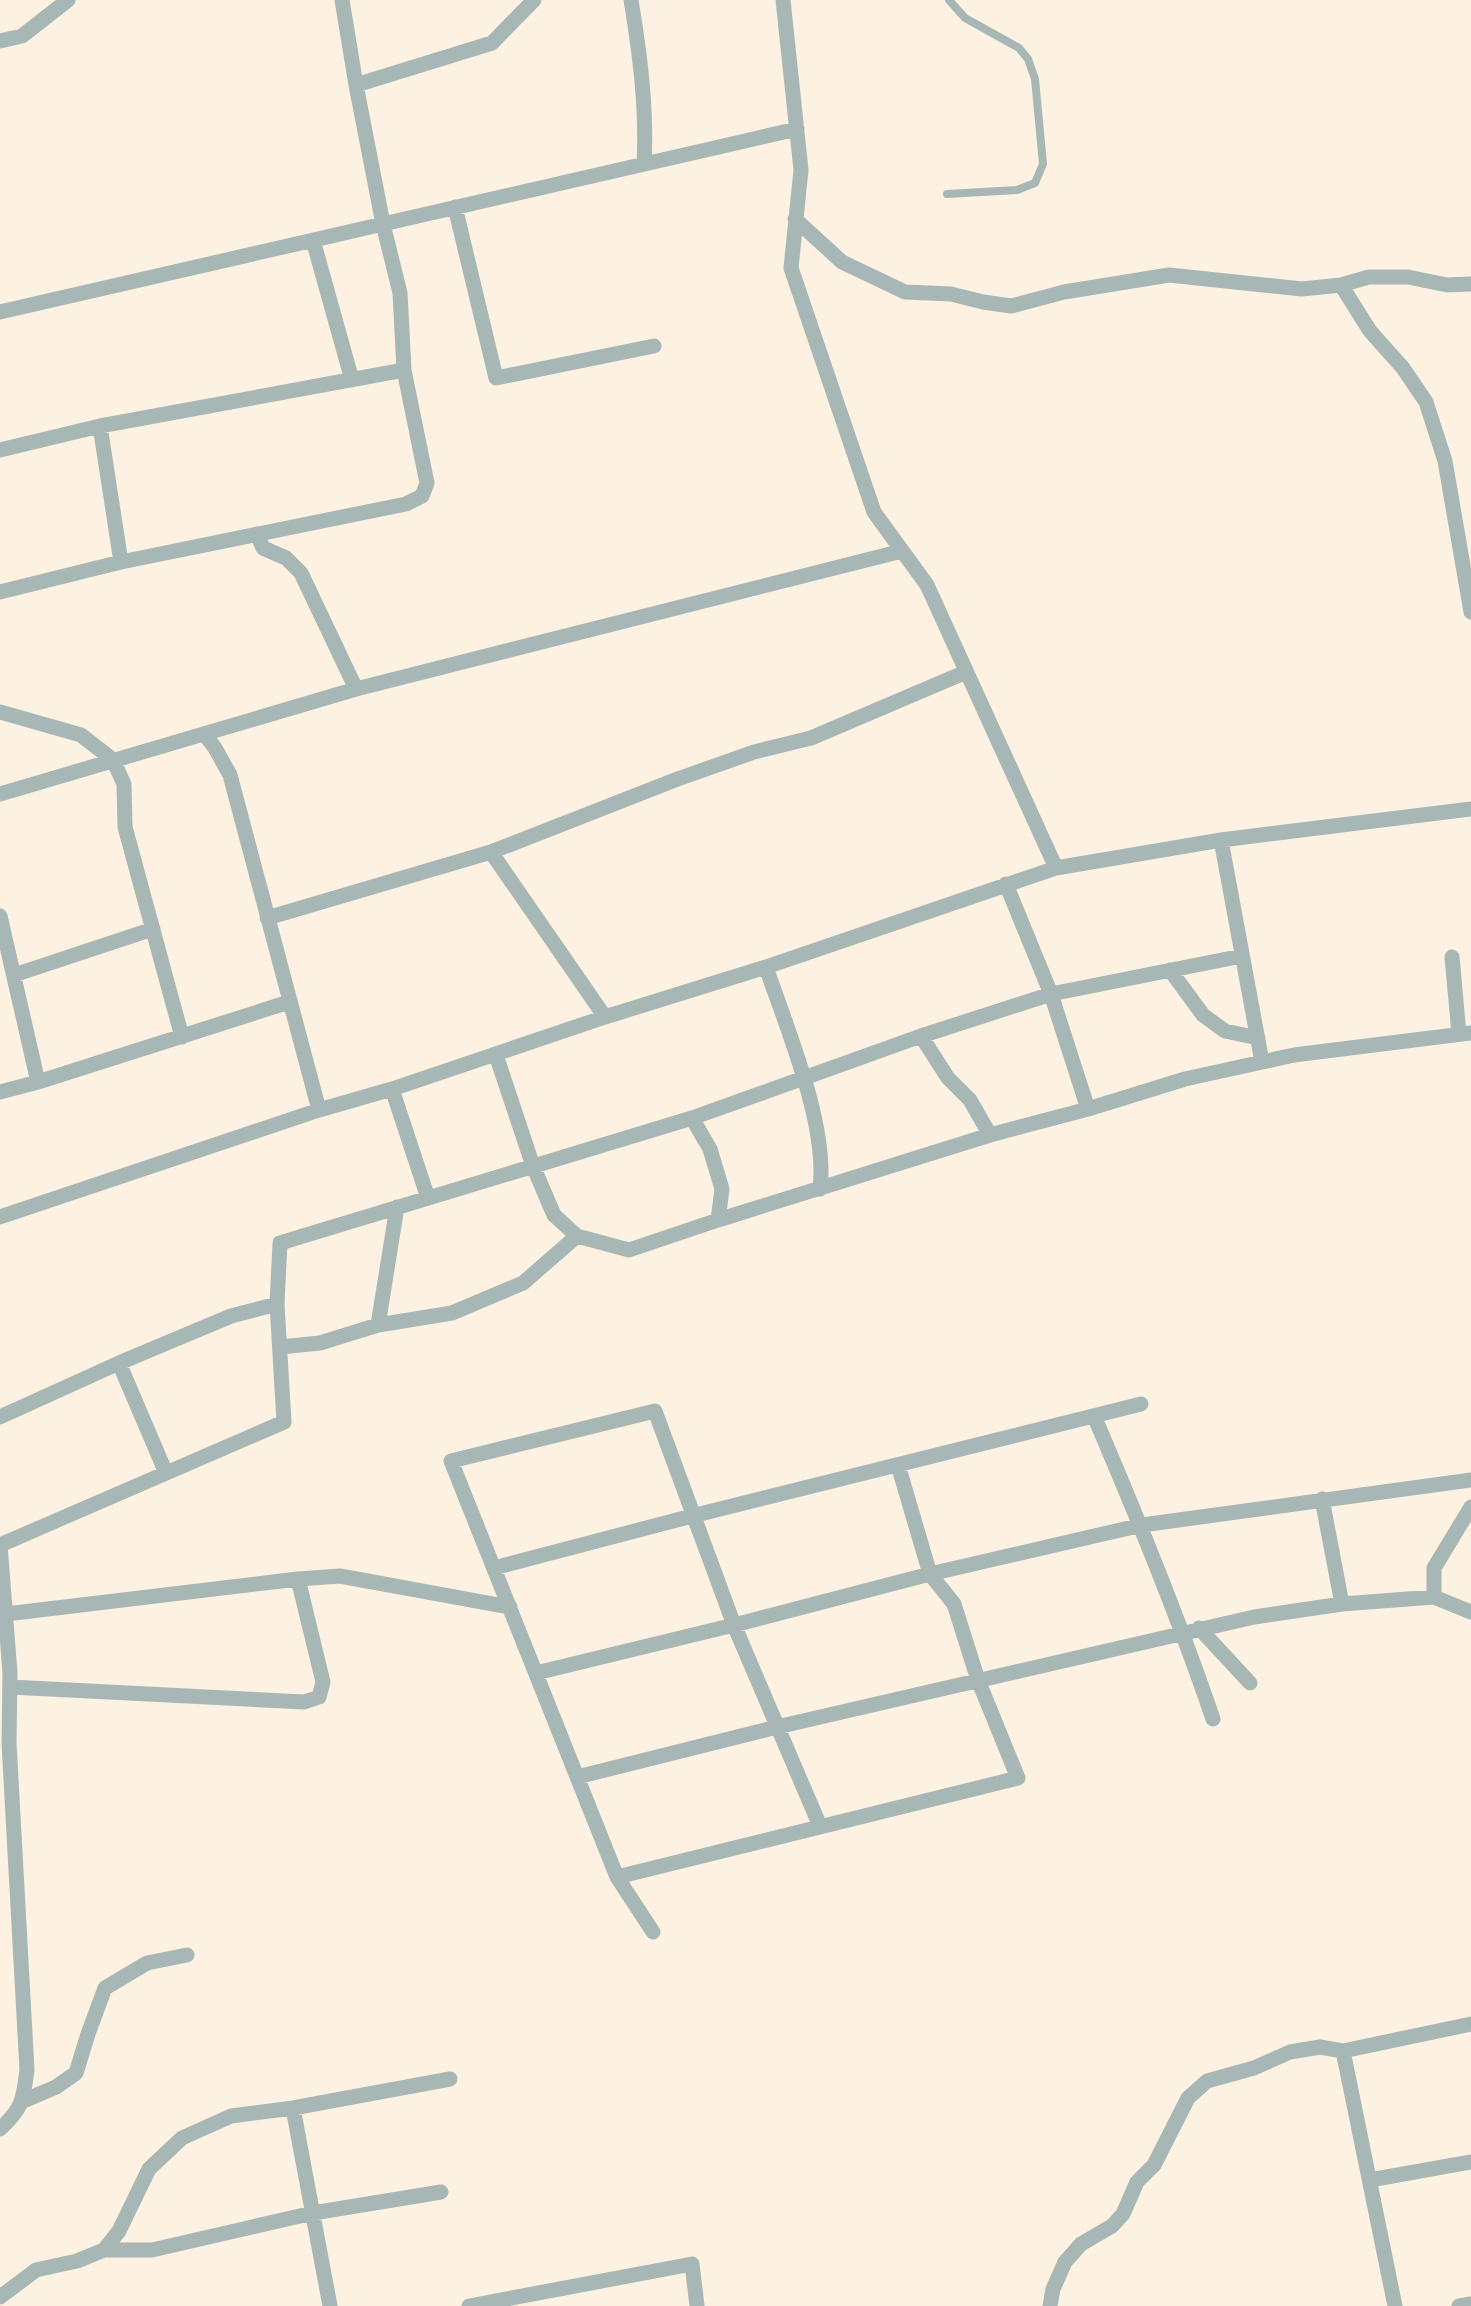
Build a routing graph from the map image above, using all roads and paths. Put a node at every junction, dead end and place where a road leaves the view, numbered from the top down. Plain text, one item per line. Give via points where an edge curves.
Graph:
1 (68, 0) edge
2 (342, 0) edge
3 (534, 0) edge
4 (631, 0) edge
5 (783, 0) edge
6 (949, 0) edge
7 (0, 41) edge
8 (356, 85) junction
9 (797, 129) junction
10 (644, 164) junction
11 (946, 194) dead end
12 (455, 207) junction
13 (795, 219) junction
14 (383, 224) junction
15 (313, 240) junction
16 (1471, 284) edge
17 (1341, 285) junction
18 (0, 312) edge
19 (654, 346) dead end
20 (404, 370) junction
21 (352, 380) junction
22 (100, 426) junction
23 (0, 450) edge
24 (257, 534) junction
25 (902, 550) junction
26 (121, 562) junction
27 (0, 592) edge
28 (1471, 612) edge
29 (966, 672) junction
30 (356, 689) junction
31 (0, 712) edge
32 (205, 735) junction
33 (113, 760) junction
34 (0, 794) edge
35 (1471, 809) edge
36 (1221, 840) junction
37 (491, 852) junction
38 (1056, 868) junction
39 (1006, 884) junction
40 (0, 916) edge
41 (267, 918) junction
42 (153, 929) junction
43 (1242, 956) junction
44 (1452, 957) dead end
45 (765, 967) junction
46 (1170, 970) junction
47 (14, 975) junction
48 (1051, 994) junction
49 (289, 1002) junction
50 (605, 1017) junction
51 (1465, 1034) edge
52 (921, 1036) junction
53 (182, 1037) junction
54 (1258, 1038) junction
55 (495, 1055) junction
56 (1262, 1062) junction
57 (804, 1078) junction
58 (38, 1082) junction
59 (392, 1089) junction
60 (0, 1092) edge
61 (1088, 1109) junction
62 (319, 1110) junction
63 (692, 1118) junction
64 (990, 1136) junction
65 (533, 1166) junction
66 (820, 1189) junction
67 (428, 1198) junction
68 (397, 1207) junction
69 (0, 1216) edge
70 (718, 1220) junction
71 (577, 1236) junction
72 (277, 1304) junction
73 (378, 1325) junction
74 (280, 1347) junction
75 (119, 1363) junction
76 (1141, 1404) dead end
77 (1094, 1416) junction
78 (0, 1417) edge
79 (898, 1465) junction
80 (166, 1473) junction
81 (1471, 1480) edge
82 (1322, 1499) junction
83 (1471, 1506) edge
84 (693, 1516) junction
85 (1142, 1525) junction
86 (0, 1545) edge
87 (494, 1568) junction
88 (930, 1574) junction
89 (298, 1579) junction
90 (1434, 1597) junction
91 (1342, 1604) junction
92 (510, 1607) junction
93 (1471, 1612) edge
94 (6, 1614) junction
95 (734, 1625) junction
96 (1199, 1628) junction
97 (1184, 1631) junction
98 (536, 1673) junction
99 (7, 1679) edge
100 (978, 1680) junction
101 (1250, 1683) dead end
102 (1213, 1719) dead end
103 (777, 1727) junction
104 (5, 1748) edge
105 (578, 1777) junction
106 (820, 1826) junction
107 (617, 1877) junction
108 (653, 1932) dead end
109 (187, 1955) dead end
110 (1471, 2024) edge
111 (1343, 2051) junction
112 (450, 2079) dead end
113 (23, 2101) junction
114 (293, 2108) junction
115 (0, 2129) edge
116 (1471, 2162) edge
117 (1370, 2180) junction
118 (441, 2192) dead end
119 (313, 2213) junction
120 (104, 2250) junction
121 (0, 2296) edge
122 (1471, 2304) edge
123 (330, 2306) edge
124 (469, 2306) edge
125 (697, 2306) edge
126 (1050, 2306) edge
127 (1395, 2306) edge
128 (1459, 2306) edge

1 - 7 street via 22,36
2 - 8 street
3 - 8 street via 492,43
4 - 10 street via 641,57 646,126
5 - 9 street
6 - 11 lane via 965,18 1019,48 1028,59 1035,79 1043,164 1035,183 1017,190
8 - 14 street
9 - 10 street
9 - 13 street via 801,170
10 - 12 street
12 - 14 street
12 - 19 street via 496,378
13 - 17 street via 842,262 905,292 951,294 1011,306 1064,292 1169,275 1302,289
13 - 25 street via 791,267 874,512
14 - 15 street
14 - 20 street via 400,293
15 - 18 street
15 - 21 street
16 - 17 street via 1369,277
17 - 28 street via 1370,331 1426,402 1445,461
20 - 21 street
20 - 24 street via 427,483 422,496 406,504
21 - 22 street
22 - 23 street
22 - 26 street
24 - 26 street
24 - 30 street via 263,548 286,558 301,573
25 - 29 street via 927,585
25 - 30 street
26 - 27 street
29 - 37 street via 811,738 754,752 675,780
29 - 38 street
30 - 32 street
31 - 33 street via 81,735
32 - 33 street
32 - 41 street via 230,775
33 - 34 street
33 - 42 street via 124,784 124,827
35 - 36 street
36 - 38 street
36 - 43 street
37 - 41 street
37 - 50 street
38 - 39 street
39 - 45 street
39 - 48 street
40 - 47 street
41 - 49 street
42 - 47 street
42 - 53 street
43 - 46 street
43 - 54 street
44 - 51 street
45 - 50 street
45 - 57 street
46 - 48 street
46 - 54 street via 1203,1015 1225,1031
47 - 58 street
48 - 52 street
48 - 61 street
49 - 53 street
49 - 62 street
50 - 55 street
51 - 56 street
52 - 57 street
52 - 64 street via 948,1078 970,1100
53 - 58 street
54 - 56 street
55 - 59 street
55 - 65 street
56 - 61 street via 1185,1079
57 - 63 street
57 - 66 street via 823,1168
58 - 60 street
59 - 62 street
59 - 67 street
61 - 64 street
62 - 69 street
63 - 65 street
63 - 70 street via 710,1149 722,1189
64 - 66 street
65 - 67 street
65 - 71 street via 554,1215
66 - 70 street
67 - 68 street
68 - 72 street via 280,1243
68 - 73 street
70 - 71 street via 629,1250
71 - 73 street via 523,1283 452,1313
72 - 74 street
72 - 75 street via 231,1316
73 - 74 street via 320,1343
74 - 80 street via 284,1422
75 - 78 street
75 - 80 street
76 - 77 street
77 - 79 street
77 - 85 street
79 - 84 street
79 - 88 street
80 - 86 street
81 - 82 street
82 - 85 street
82 - 91 street
83 - 90 street via 1434,1568
84 - 87 street
84 - 87 street via 655,1411 451,1461
84 - 95 street
85 - 88 street
85 - 97 street
86 - 94 street
87 - 92 street
88 - 95 street
88 - 100 street via 954,1605
89 - 92 street via 340,1576
89 - 94 street
89 - 99 street via 323,1682 319,1697 312,1700
90 - 91 street
90 - 93 street
91 - 96 street
92 - 98 street
94 - 99 street
95 - 98 street
95 - 103 street
96 - 97 street
96 - 101 street
97 - 100 street
97 - 102 street
98 - 105 street
99 - 104 street
100 - 103 street
100 - 106 street via 1018,1778
103 - 105 street
103 - 106 street
104 - 113 street via 24,1987 27,2070
105 - 107 street
106 - 107 street
107 - 108 street
109 - 113 street via 147,1963 105,1988 76,2073 56,2087
110 - 111 street
111 - 117 street
111 - 126 street via 1320,2048 1290,2052 1254,2068 1207,2081 1188,2098 1154,2165 1137,2182 1123,2214 1112,2226 1081,2244 1065,2262
112 - 114 street
113 - 115 street
114 - 119 street
114 - 120 street via 231,2115 182,2138 148,2169 119,2231
116 - 117 street
117 - 127 street
118 - 119 street
119 - 120 street via 152,2250
119 - 123 street
120 - 121 street via 36,2270
122 - 128 street
124 - 125 street via 692,2264

